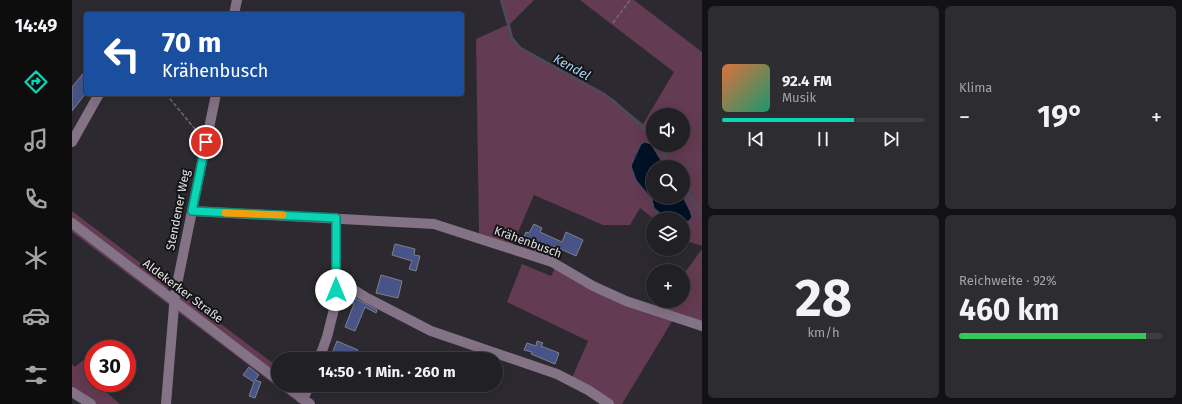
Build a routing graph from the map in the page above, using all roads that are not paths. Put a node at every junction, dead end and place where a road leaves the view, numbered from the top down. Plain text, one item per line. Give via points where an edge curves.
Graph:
1 (237, 0) edge
2 (234, 12) edge
3 (98, 96) edge
4 (216, 96) edge
5 (72, 142) edge
6 (192, 211) junction
7 (336, 218) junction
8 (72, 223) edge
9 (336, 279) junction
10 (174, 301) junction
11 (702, 326) edge
12 (322, 352) edge
13 (271, 375) edge
14 (72, 392) edge
15 (293, 392) edge
16 (306, 392) edge
17 (301, 398) junction
18 (90, 404) edge
19 (166, 404) edge
20 (310, 404) edge
21 (609, 404) edge

1 - 2 street
3 - 5 street
4 - 6 street, Stendener Weg
6 - 7 street, Krähenbusch
6 - 10 street, Stendener Weg
7 - 9 street
7 - 11 street, Krähenbusch via 434,224 552,262 593,286 626,301
8 - 10 street, Aldekerker Straße
9 - 12 street via 336,301
9 - 21 street via 431,331 557,374
10 - 13 street, Aldekerker Straße
10 - 19 street, Stendener Weg
14 - 18 street
15 - 17 street
16 - 17 street
17 - 20 street

